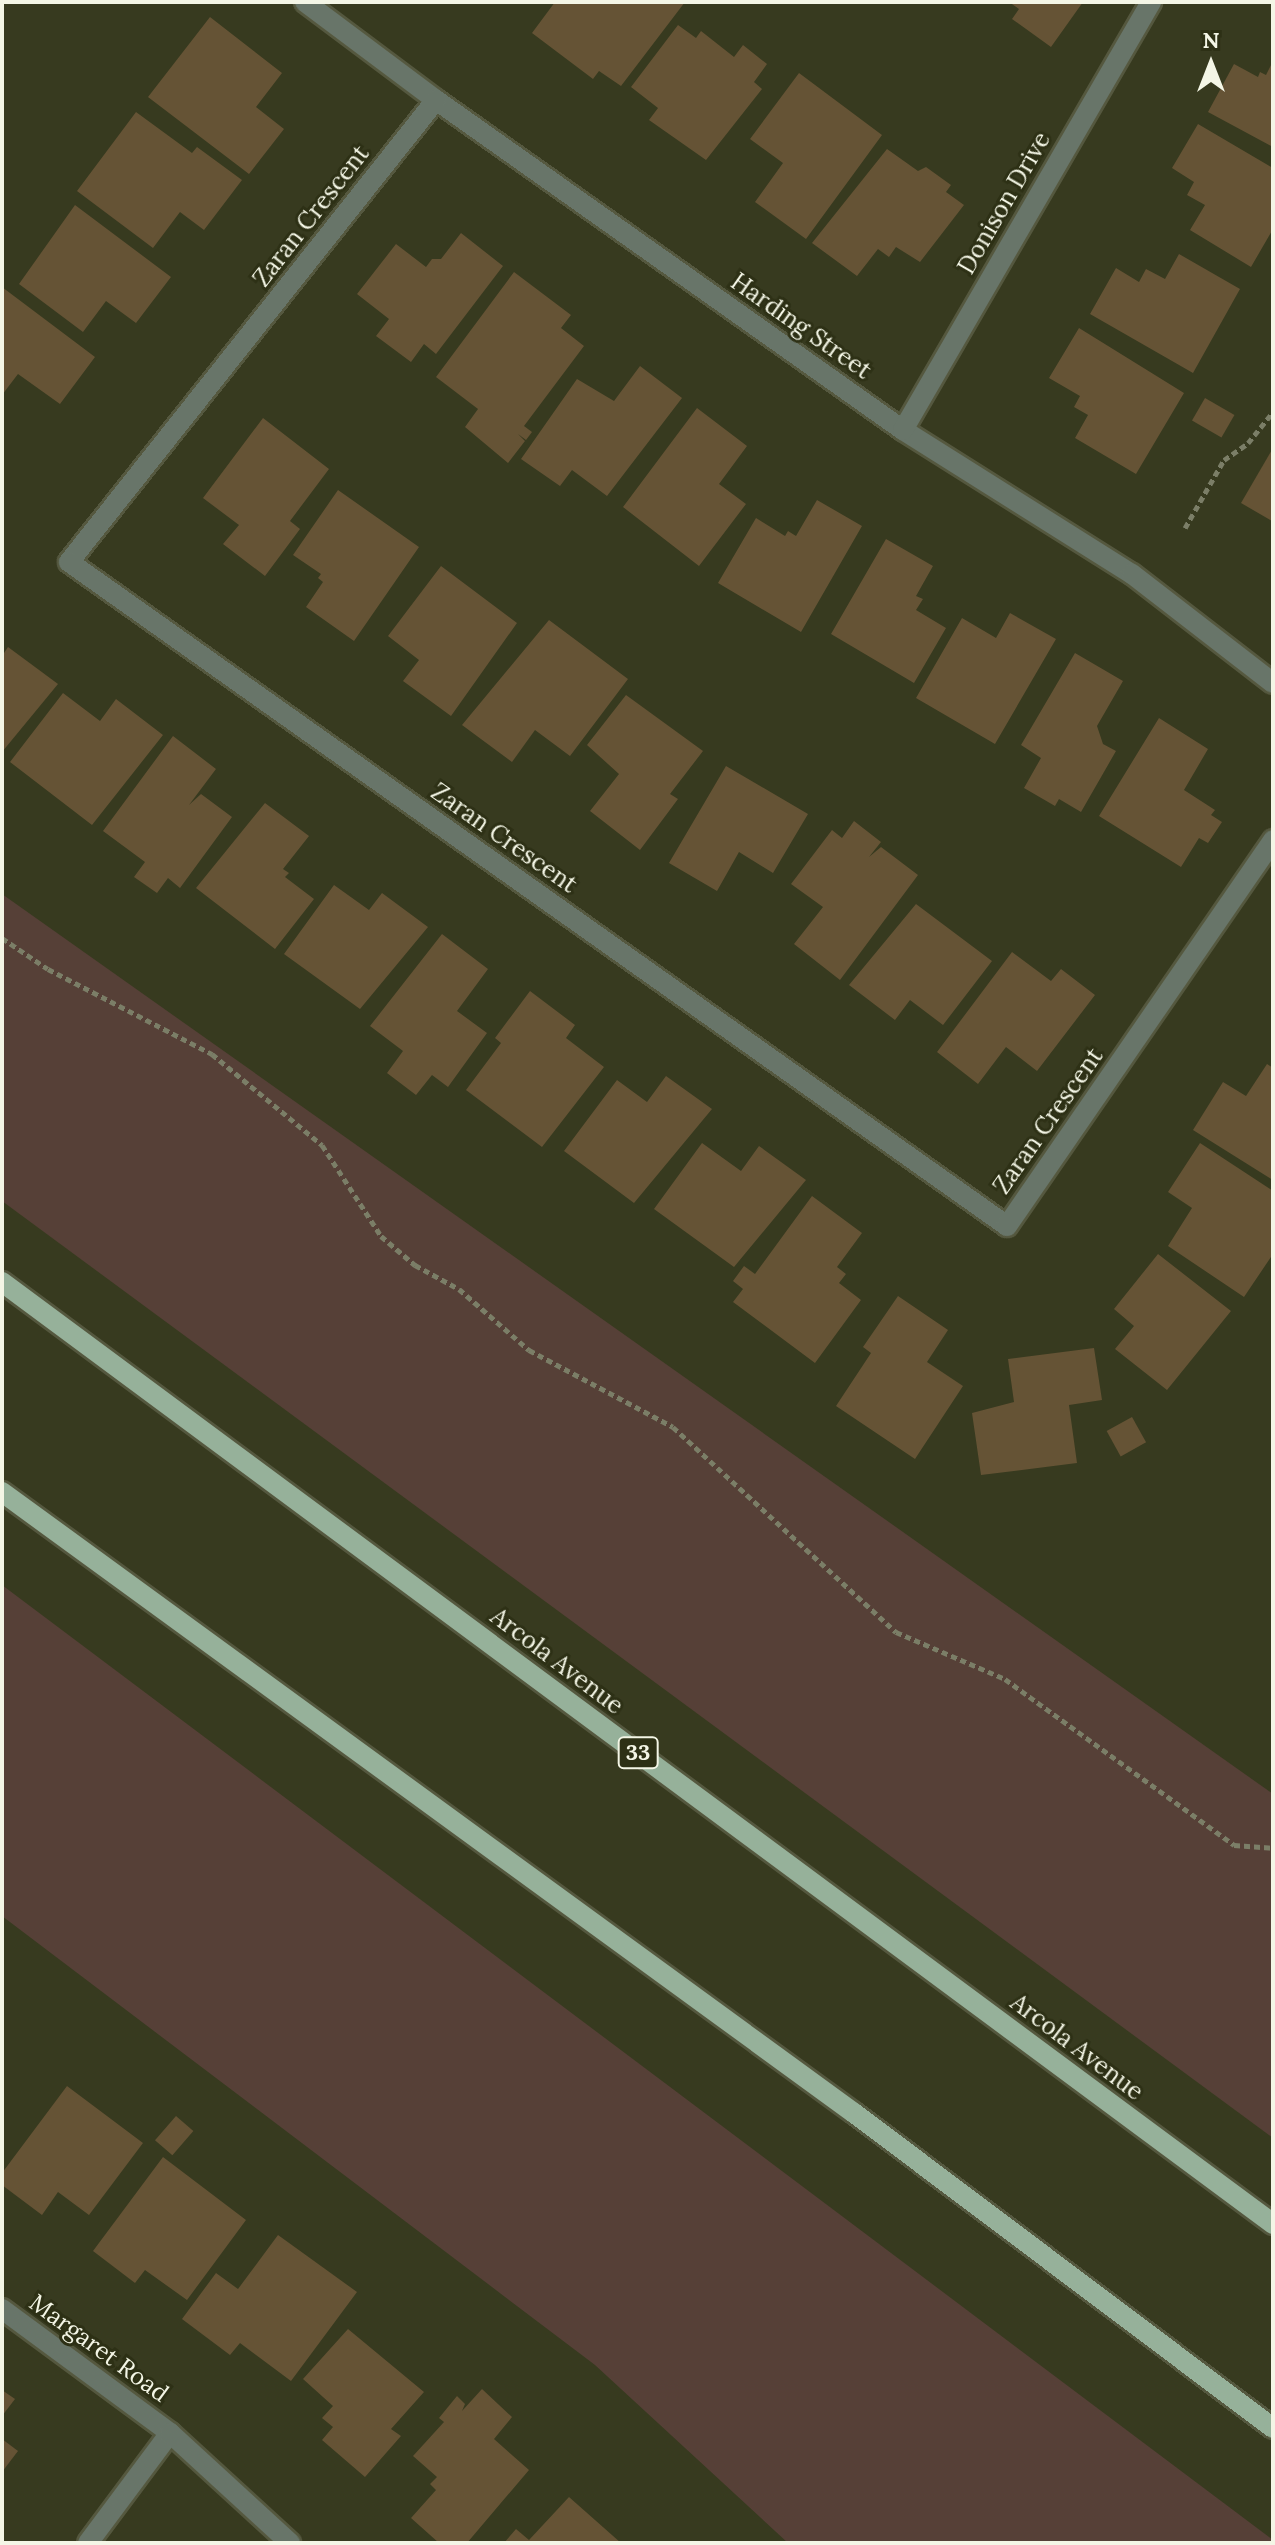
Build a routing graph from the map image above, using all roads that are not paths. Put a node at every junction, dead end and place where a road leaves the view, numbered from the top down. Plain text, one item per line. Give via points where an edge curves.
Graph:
1 (305, 2) edge
2 (1151, 2) edge
3 (436, 100) junction
4 (903, 430) junction
5 (1273, 683) edge
6 (1273, 840) edge
7 (2, 1282) edge
8 (2, 1492) edge
9 (1273, 2224) edge
10 (2, 2309) edge
11 (1273, 2428) edge
12 (170, 2433) junction
13 (88, 2543) edge
14 (290, 2543) edge

1 - 3 street, Harding Street
2 - 4 street, Donison Drive
3 - 4 street, Harding Street
3 - 6 street, Zaran Crescent via 69,562 1007,1226
4 - 5 street, Harding Street via 1132,574
7 - 9 main road, Arcola Avenue / 33
8 - 11 main road via 854,2113
10 - 12 street, Margaret Road
12 - 13 street, Margaret Road
12 - 14 street

